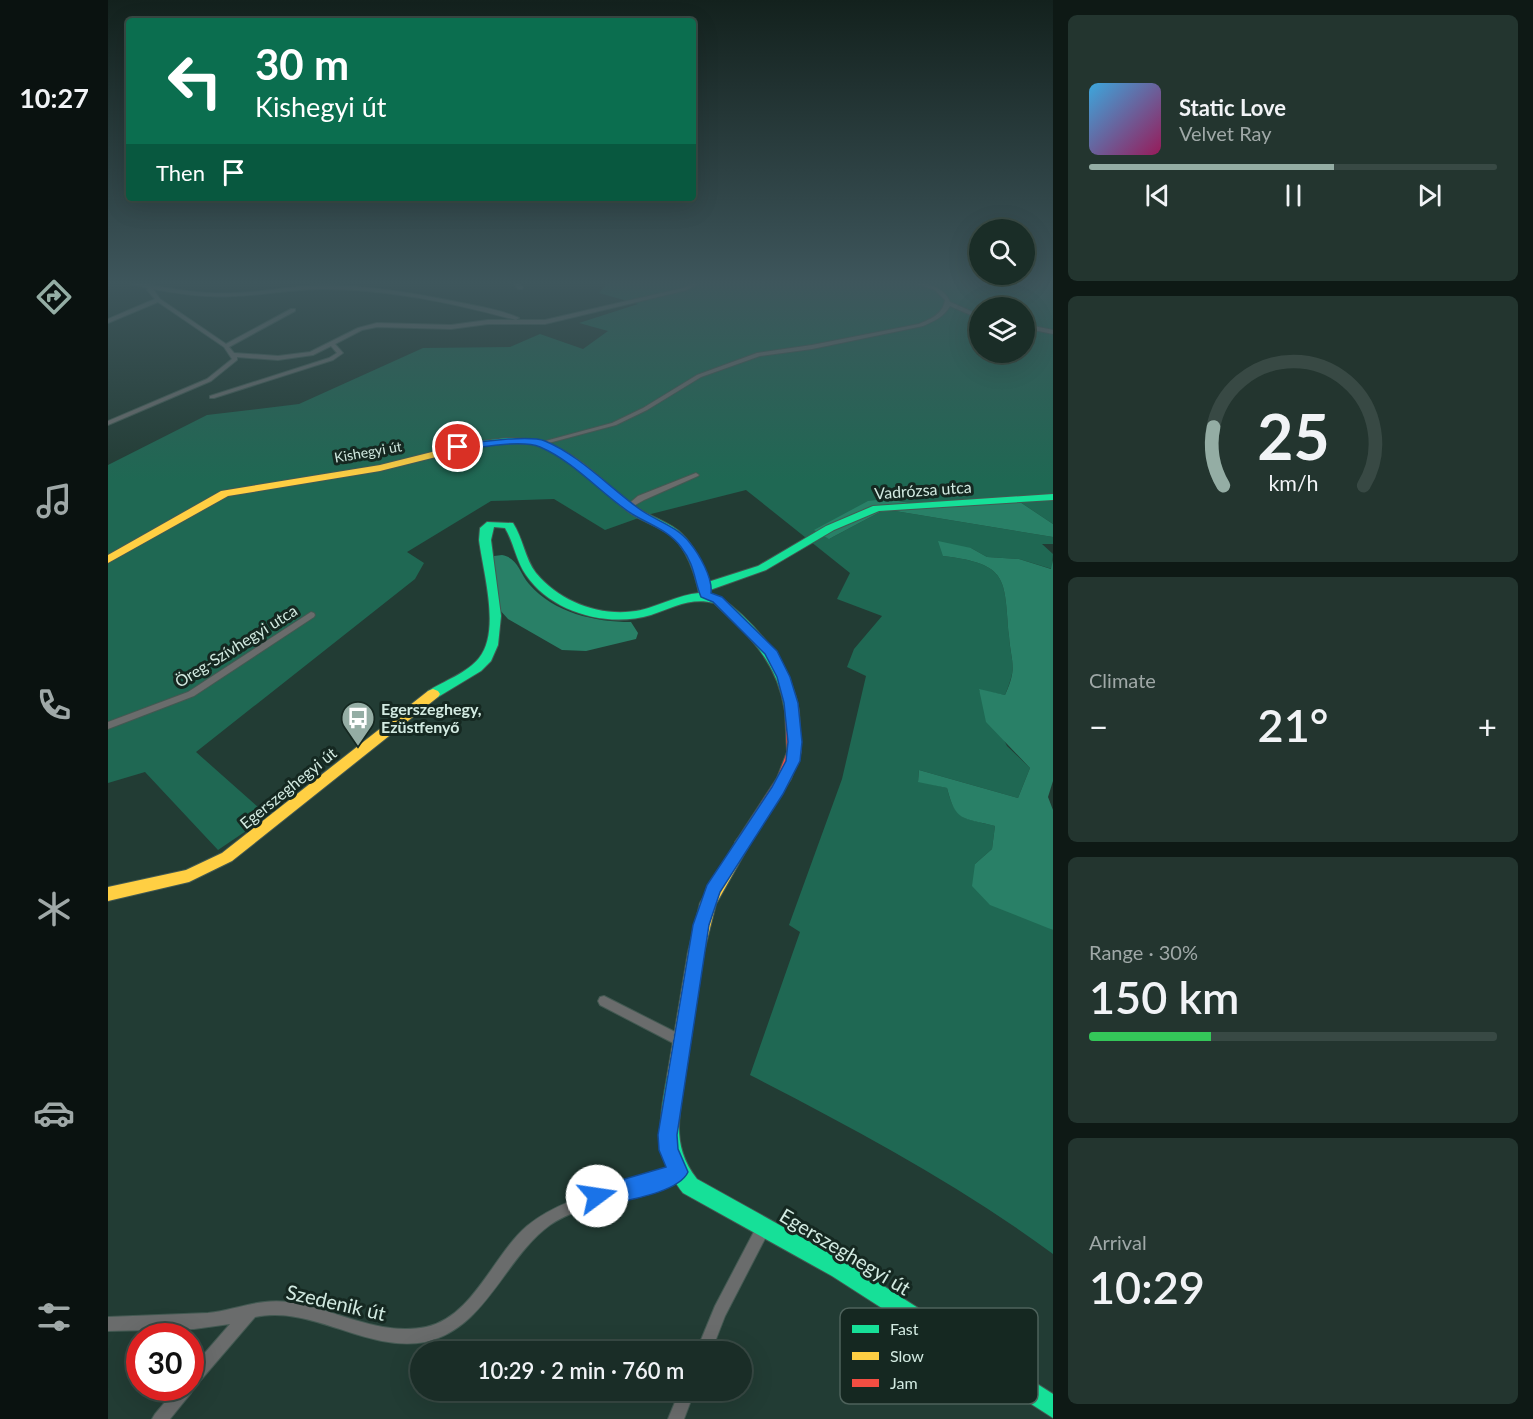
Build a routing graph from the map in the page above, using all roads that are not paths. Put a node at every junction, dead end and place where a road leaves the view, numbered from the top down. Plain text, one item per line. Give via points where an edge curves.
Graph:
1 (227, 347) edge
2 (328, 347) edge
3 (335, 347) edge
4 (810, 347) edge
5 (234, 355) junction
6 (212, 397) dead end
7 (108, 423) edge
8 (541, 443) junction
9 (696, 475) dead end
10 (1053, 497) edge
11 (630, 507) junction
12 (108, 560) edge
13 (706, 591) junction
14 (311, 615) dead end
15 (108, 726) edge
16 (108, 894) edge
17 (604, 1002) dead end
18 (681, 1041) junction
19 (678, 1172) junction
20 (764, 1226) junction
21 (901, 1308) edge
22 (250, 1312) junction
23 (108, 1324) edge
24 (708, 1341) edge
25 (204, 1366) edge
26 (1038, 1397) edge
27 (175, 1401) edge
28 (683, 1401) edge
29 (1053, 1407) edge
30 (160, 1419) edge
31 (676, 1419) edge

1 - 5 street
2 - 5 street via 295,357
3 - 6 street via 340,354 331,359
4 - 8 street via 740,360 699,376 645,410 614,424
5 - 7 street via 231,364 209,380
8 - 11 street
8 - 12 street, Kishegyi út via 471,445 380,468 225,493
9 - 11 street via 641,498
10 - 13 street, Vadrózsa utca via 877,508 830,528 762,568
11 - 13 street via 679,537 697,564
13 - 16 street, Egerszeghegyi út via 637,615 583,609 563,601 537,581 522,560 512,528 503,523 491,524 486,528 486,540 493,633 485,660 421,702 234,853 189,876
13 - 18 street via 778,662 791,703 795,742 793,761 784,779 728,864 708,903
14 - 15 street, Öreg-Szívhegyi utca via 191,694
17 - 18 street
18 - 19 street via 667,1135 668,1150
19 - 20 street, Egerszeghegyi út via 697,1191
19 - 22 street, Szedenik út via 662,1181 597,1196 547,1219 526,1235 468,1310 443,1329 424,1335 379,1335 297,1311 266,1308
20 - 21 street, Egerszeghegyi út
20 - 24 street
22 - 23 street, Szedenik út via 163,1324
22 - 25 street
26 - 29 street, Egerszeghegyi út
27 - 30 street
28 - 31 street

